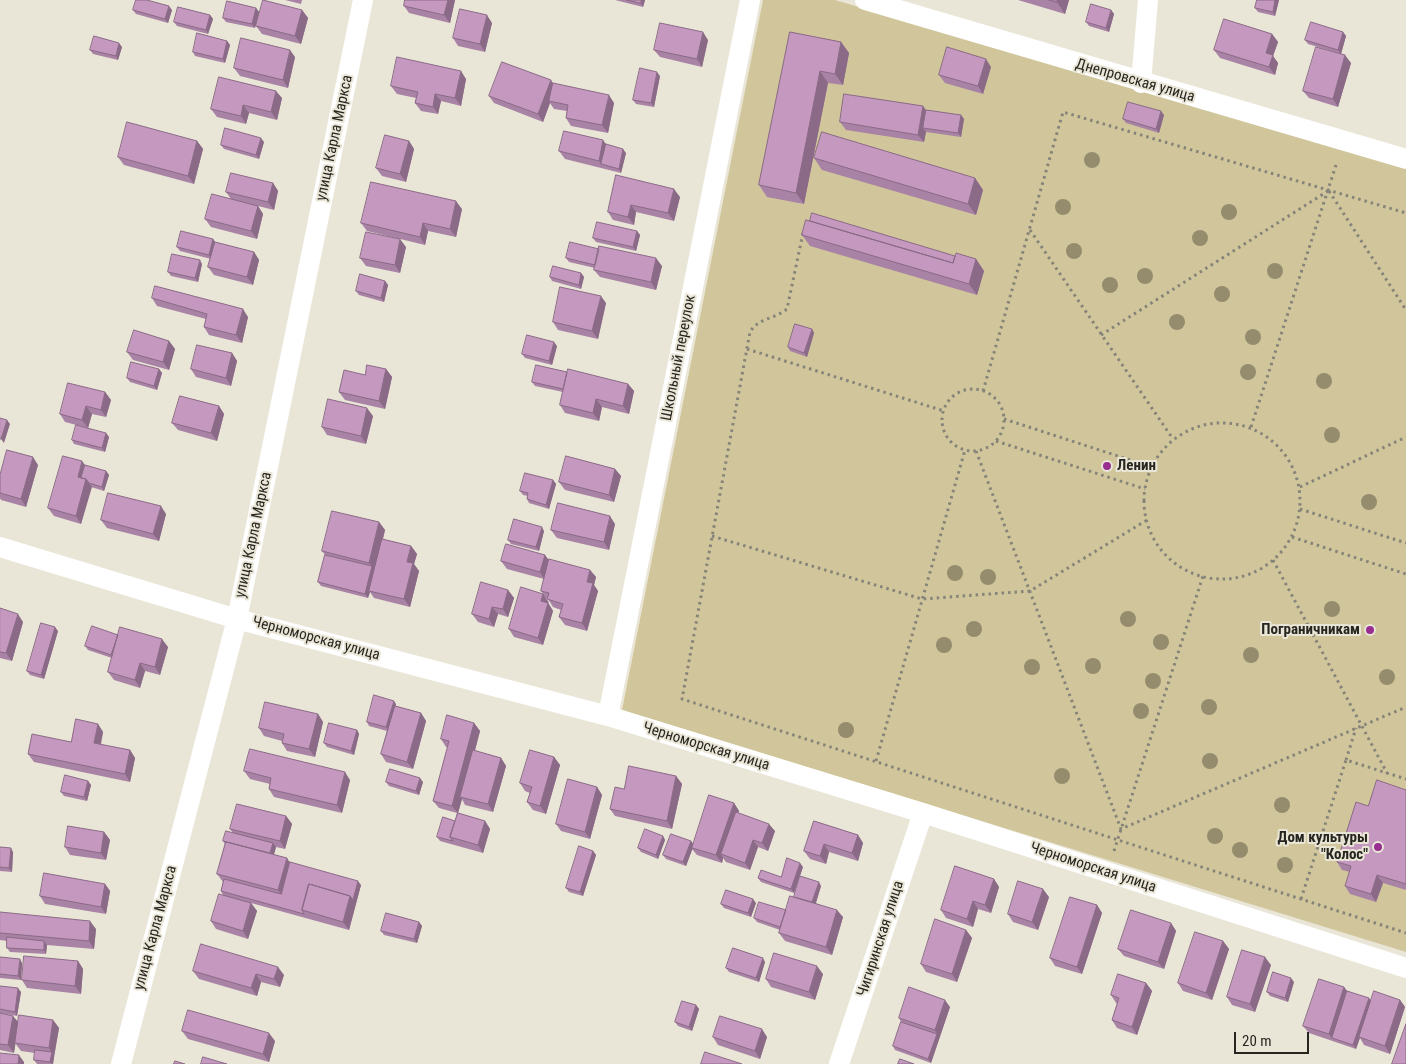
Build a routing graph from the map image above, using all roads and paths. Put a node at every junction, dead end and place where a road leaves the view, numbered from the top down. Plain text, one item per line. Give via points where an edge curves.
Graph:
1 (363, 0) edge
2 (750, 0) edge
3 (865, 0) edge
4 (1148, 0) edge
5 (1141, 82) junction
6 (1344, 141) junction
7 (1406, 159) edge
8 (1329, 190) junction
9 (1406, 213) edge
10 (805, 226) edge
11 (1029, 230) junction
12 (1406, 310) edge
13 (1101, 335) junction
14 (747, 349) junction
15 (983, 391) junction
16 (944, 411) junction
17 (1004, 419) junction
18 (1250, 428) junction
19 (1406, 438) edge
20 (1173, 440) junction
21 (996, 441) junction
22 (965, 450) junction
23 (976, 451) junction
24 (1152, 467) junction
25 (1300, 487) junction
26 (1145, 490) junction
27 (1300, 509) junction
28 (1147, 520) junction
29 (712, 536) junction
30 (1292, 537) junction
31 (1406, 543) edge
32 (0, 547) edge
33 (1273, 560) junction
34 (1406, 574) edge
35 (1203, 576) junction
36 (1030, 591) junction
37 (922, 599) junction
38 (237, 619) junction
39 (1406, 707) edge
40 (608, 716) junction
41 (1361, 726) junction
42 (1356, 728) junction
43 (1346, 760) junction
44 (876, 762) junction
45 (1387, 773) junction
46 (1406, 780) edge
47 (922, 813) junction
48 (1121, 829) junction
49 (1118, 840) junction
50 (1301, 899) junction
51 (1406, 933) edge
52 (1406, 968) edge
53 (121, 1064) edge
54 (839, 1064) edge

1 - 38 street, улица Карла Маркса
2 - 40 street, Школьный переулок
3 - 5 street, Днепровская улица
4 - 5 street
5 - 6 street, Днепровская улица
6 - 7 street, Днепровская улица
6 - 8 path
8 - 9 path
8 - 11 path via 1063,112
8 - 12 path
8 - 13 path
8 - 18 path
10 - 14 path via 787,309 754,326
11 - 13 path
11 - 15 path
13 - 20 path
14 - 16 path
14 - 29 path
15 - 16 path via 971,389 959,393
15 - 17 path via 994,396 1002,406
16 - 22 path via 942,422 948,438
17 - 21 path via 1002,433
17 - 24 path
18 - 20 path via 1231,423 1210,423 1190,429
18 - 25 path via 1268,437 1283,451 1294,468
19 - 25 path
20 - 24 path
21 - 23 path
21 - 26 path
22 - 23 path
22 - 37 path
23 - 36 path
24 - 26 path
25 - 27 path
26 - 28 path
27 - 30 path
27 - 31 path
28 - 35 path via 1162,550 1174,562
28 - 36 path
29 - 37 path
29 - 44 path via 682,699
30 - 33 path
30 - 34 path
32 - 38 street, Черноморская улица
33 - 35 path via 1240,577 1221,579
33 - 41 path
35 - 48 path
36 - 37 path
36 - 48 path
37 - 44 path
38 - 40 street, Черноморская улица
38 - 53 street, улица Карла Маркса
39 - 41 path
40 - 47 street, Черноморская улица
41 - 42 path
41 - 45 path
42 - 43 path
42 - 48 path
43 - 45 path
43 - 50 path
44 - 49 path
45 - 46 path
47 - 52 street, Черноморская улица
47 - 54 street, Чигиринская улица
48 - 49 path
49 - 50 path
50 - 51 path

